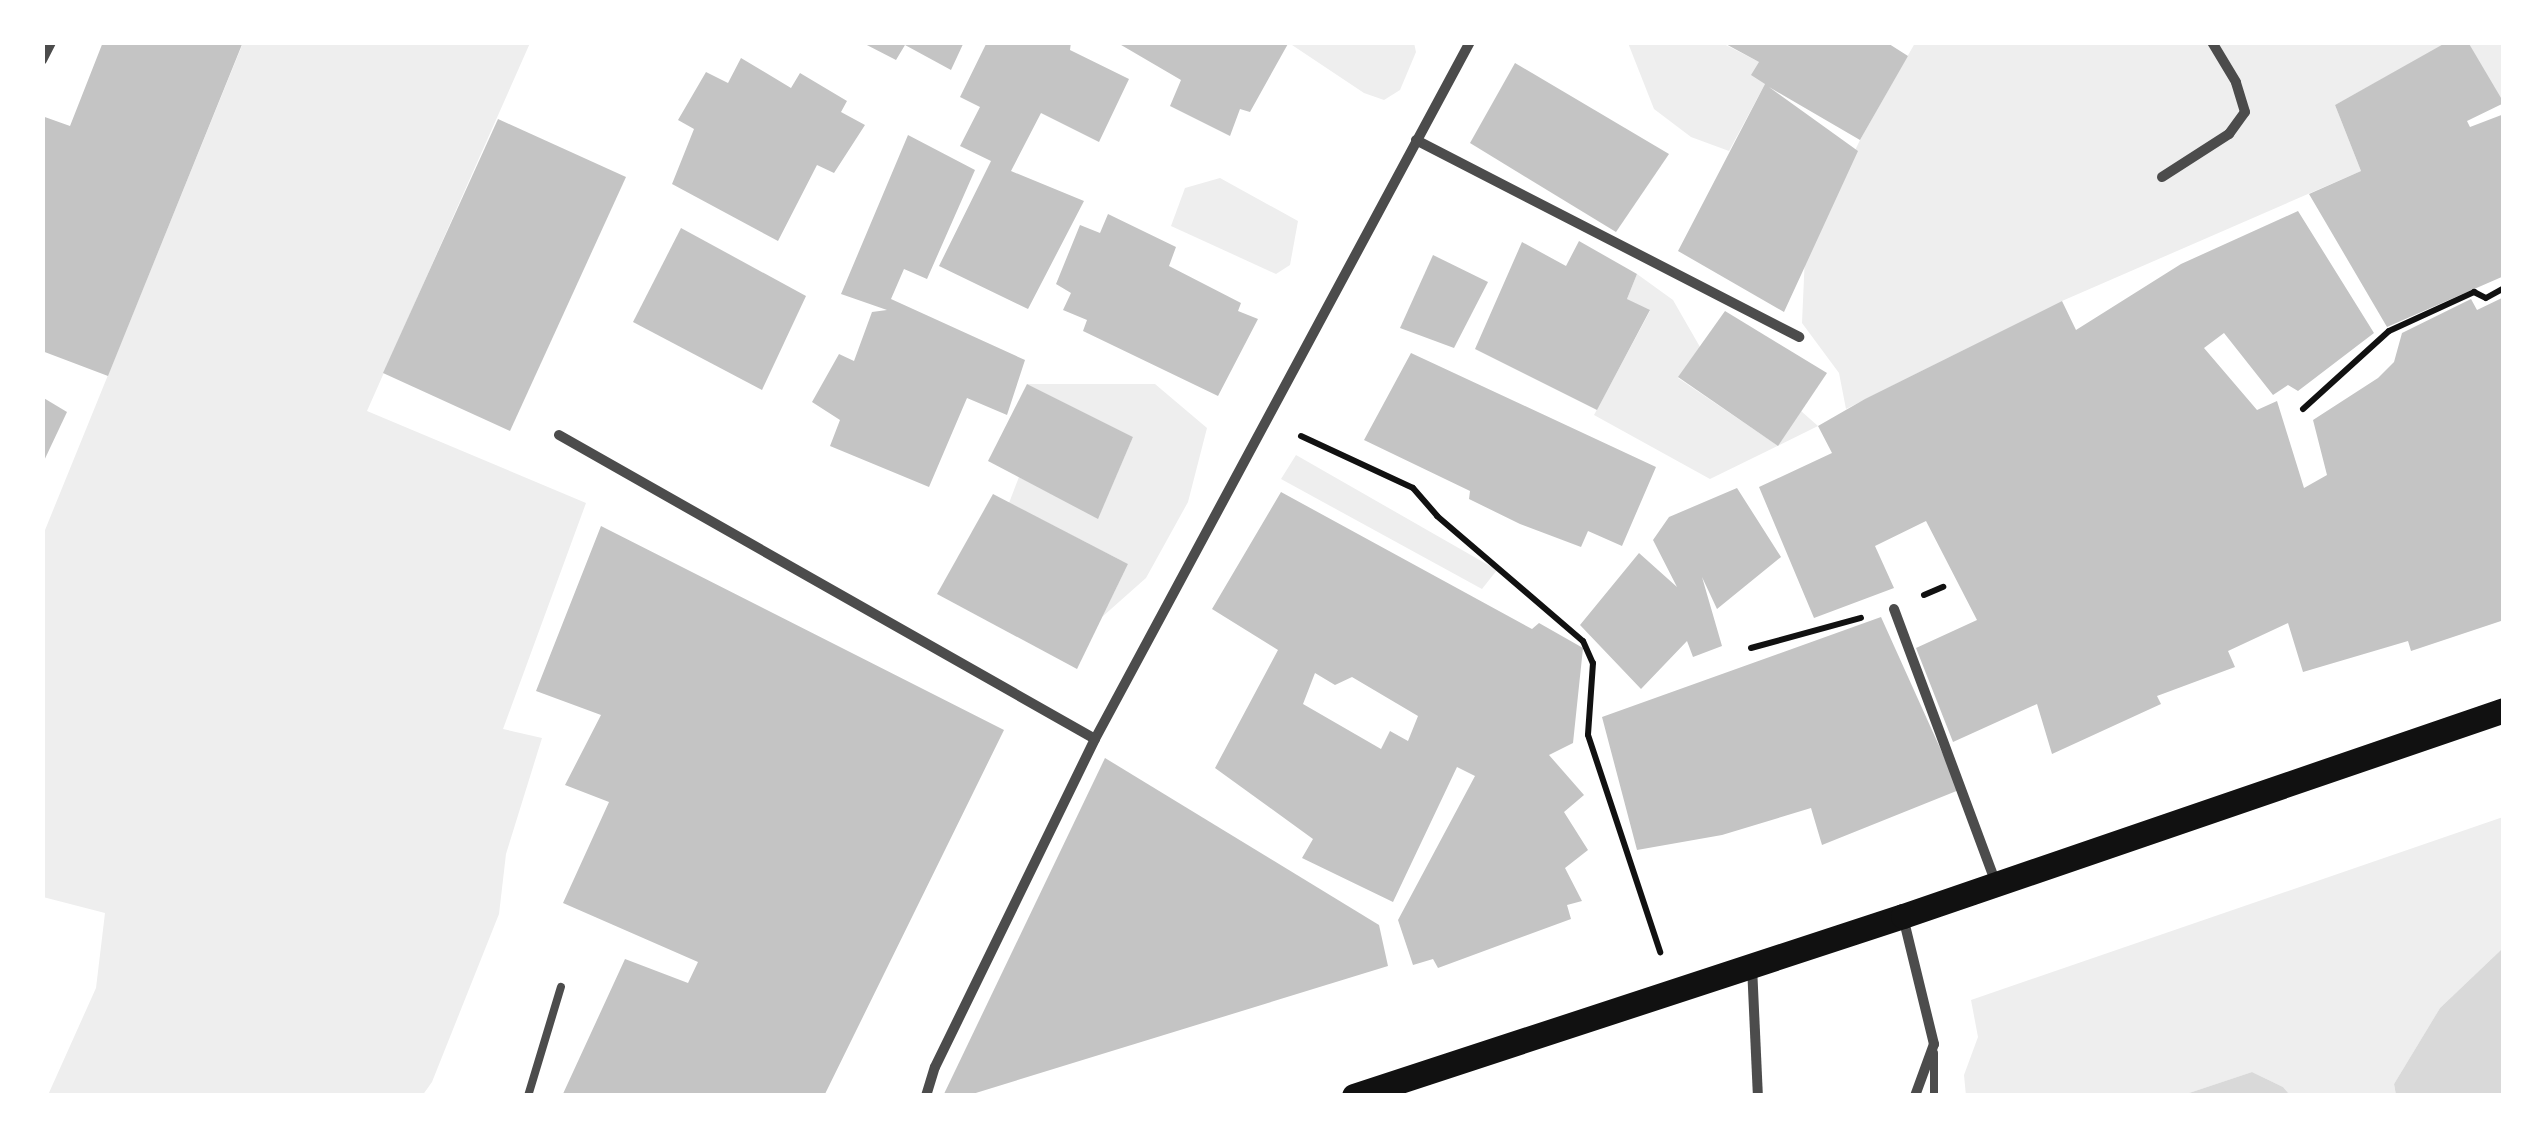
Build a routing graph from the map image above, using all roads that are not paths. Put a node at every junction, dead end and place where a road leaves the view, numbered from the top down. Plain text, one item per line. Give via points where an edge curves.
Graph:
1 (50, 42) edge
2 (1470, 42) edge
3 (2212, 42) edge
4 (42, 60) edge
5 (1416, 140) junction
6 (2162, 177) dead end
7 (1799, 338) dead end
8 (558, 435) dead end
9 (1894, 609) road end
10 (2504, 710) edge
11 (1095, 738) junction
12 (1996, 884) junction
13 (1903, 916) junction
14 (1752, 965) junction
15 (561, 988) dead end
16 (1934, 1044) junction
17 (528, 1096) edge
18 (926, 1096) edge
19 (1354, 1096) edge
20 (1758, 1096) edge
21 (1915, 1096) edge
22 (1934, 1096) edge

1 - 4 street
2 - 5 street
3 - 6 street via 2236,82 2244,112 2229,134
5 - 7 street
5 - 11 street
8 - 11 street
9 - 12 street
10 - 12 main road
11 - 18 street
12 - 13 main road
13 - 14 main road
13 - 16 street
14 - 19 main road
14 - 20 street
15 - 17 lane
16 - 21 street
16 - 22 lane

